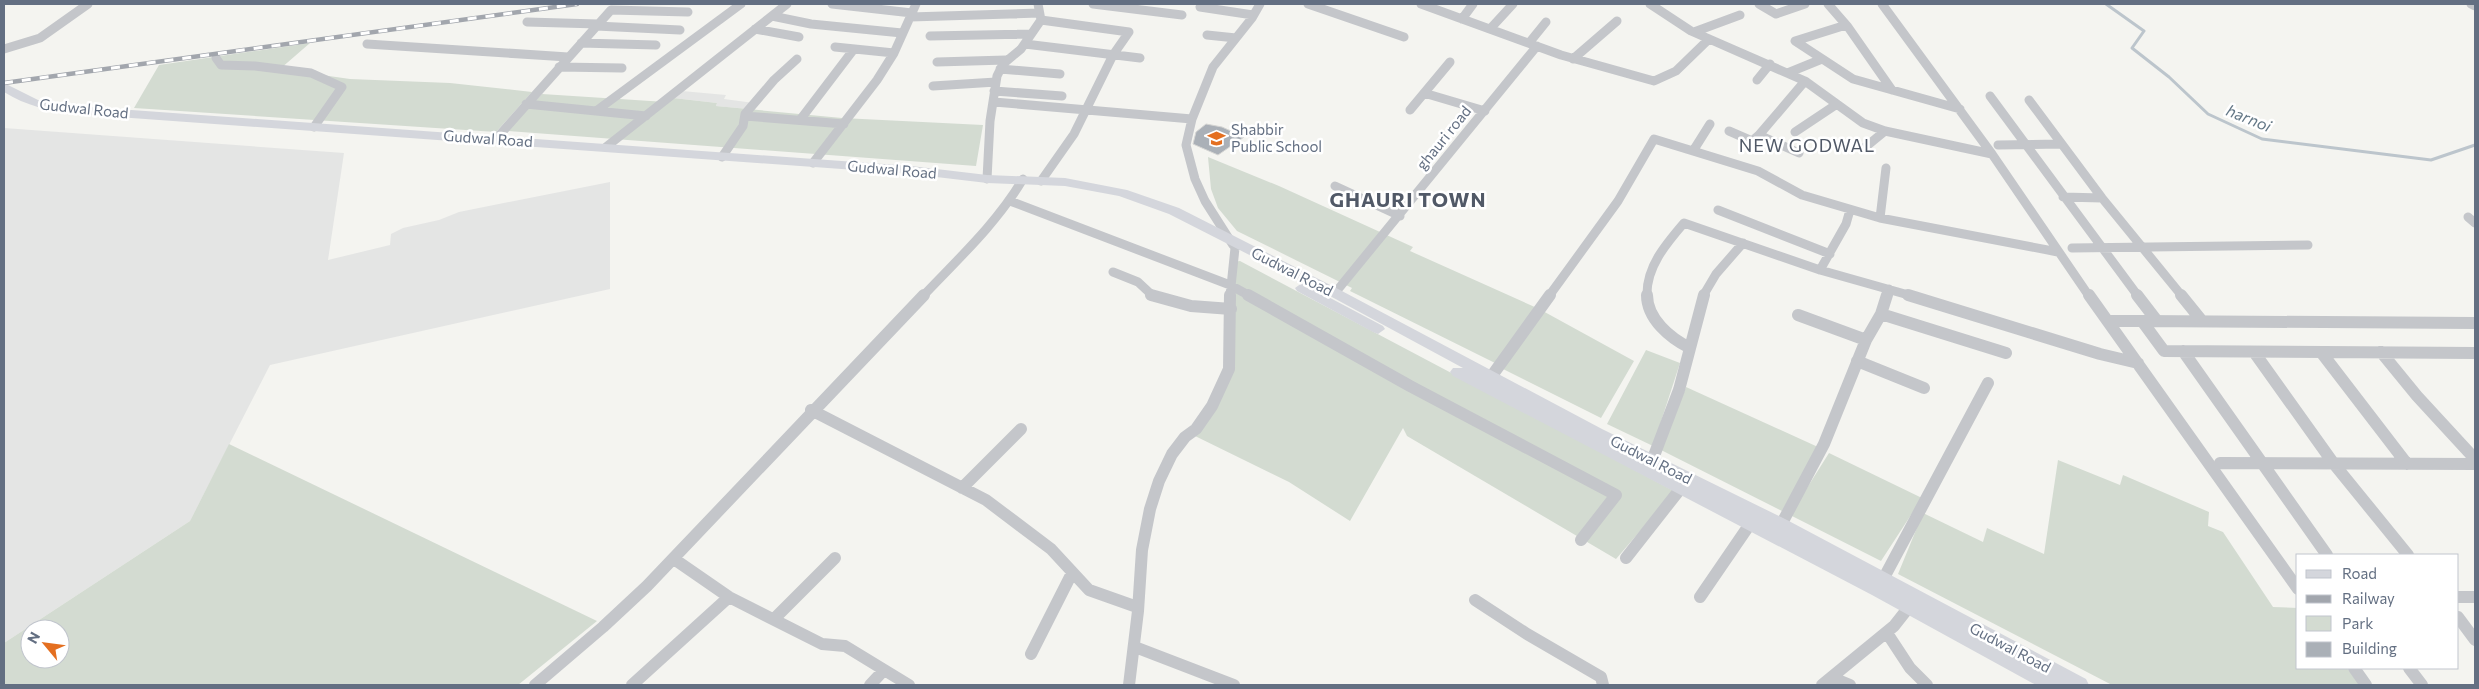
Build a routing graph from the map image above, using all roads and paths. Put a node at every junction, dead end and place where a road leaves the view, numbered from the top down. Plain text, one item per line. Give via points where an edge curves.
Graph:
1 (88, 4) edge
2 (741, 4) edge
3 (787, 4) edge
4 (832, 4) edge
5 (916, 4) edge
6 (1093, 4) edge
7 (1260, 4) edge
8 (1308, 4) edge
9 (1421, 4) edge
10 (1473, 4) edge
11 (1513, 4) edge
12 (1650, 4) edge
13 (1759, 4) edge
14 (1805, 4) edge
15 (1828, 4) edge
16 (1882, 4) edge
17 (2472, 4) edge
18 (2475, 6) edge
19 (1200, 7) dead end
20 (688, 12) dead end
21 (1039, 13) edge
22 (911, 15) junction
23 (1253, 15) junction
24 (1740, 15) dead end
25 (772, 16) junction
26 (1182, 16) dead end
27 (1462, 19) junction
28 (1617, 21) dead end
29 (527, 22) dead end
30 (1546, 22) dead end
31 (597, 25) junction
32 (1846, 25) junction
33 (755, 29) junction
34 (1490, 29) junction
35 (680, 30) dead end
36 (902, 32) junction
37 (1694, 32) junction
38 (1030, 34) junction
39 (1208, 35) dead end
40 (930, 36) dead end
41 (1404, 36) dead end
42 (799, 37) dead end
43 (1236, 38) junction
44 (1709, 39) junction
45 (581, 43) junction
46 (367, 44) dead end
47 (1025, 44) junction
48 (656, 45) dead end
49 (1533, 45) junction
50 (835, 47) dead end
51 (4, 49) edge
52 (854, 49) junction
53 (894, 53) junction
54 (1113, 55) junction
55 (568, 57) junction
56 (216, 58) dead end
57 (1140, 58) dead end
58 (1573, 58) junction
59 (796, 59) dead end
60 (1822, 59) junction
61 (1006, 60) junction
62 (937, 62) dead end
63 (1450, 62) dead end
64 (1770, 64) junction
65 (559, 67) junction
66 (622, 68) dead end
67 (1000, 68) junction
68 (1790, 72) junction
69 (1060, 74) dead end
70 (1757, 80) dead end
71 (1805, 81) junction
72 (933, 86) dead end
73 (4, 87) edge
74 (995, 87) junction
75 (1892, 90) junction
76 (1424, 93) junction
77 (16, 96) junction
78 (1062, 96) dead end
79 (1990, 96) dead end
80 (2028, 100) dead end
81 (994, 102) junction
82 (526, 104) junction
83 (1837, 104) junction
84 (1960, 109) junction
85 (1087, 110) junction
86 (1410, 110) dead end
87 (596, 111) junction
88 (1485, 111) junction
89 (646, 116) junction
90 (745, 116) junction
91 (1192, 119) junction
92 (800, 120) junction
93 (844, 124) junction
94 (1710, 124) dead end
95 (314, 127) junction
96 (1728, 131) dead end
97 (1885, 131) junction
98 (1795, 132) dead end
99 (1759, 135) junction
100 (496, 139) junction
101 (2060, 144) junction
102 (2025, 145) junction
103 (606, 147) junction
104 (1863, 149) dead end
105 (1995, 149) junction
106 (1692, 151) junction
107 (1799, 153) dead end
108 (722, 157) junction
109 (813, 163) junction
110 (1886, 168) dead end
111 (987, 179) junction
112 (1041, 181) junction
113 (1021, 182) junction
114 (1334, 186) dead end
115 (2063, 197) junction
116 (2102, 198) junction
117 (1010, 201) junction
118 (1718, 210) dead end
119 (1850, 210) junction
120 (1400, 216) junction
121 (1880, 218) junction
122 (1743, 243) junction
123 (2308, 245) dead end
124 (1235, 246) junction
125 (2142, 247) junction
126 (2072, 248) dead end
127 (2102, 248) junction
128 (2058, 252) junction
129 (1830, 254) junction
130 (1820, 270) junction
131 (1113, 272) dead end
132 (1230, 285) junction
133 (1889, 289) junction
134 (1335, 293) junction
135 (1231, 309) junction
136 (1881, 314) junction
137 (1798, 315) dead end
138 (2108, 321) junction
139 (2142, 321) junction
140 (2158, 321) junction
141 (2202, 321) junction
142 (2475, 323) edge
143 (1866, 340) junction
144 (1690, 348) junction
145 (2183, 351) junction
146 (2254, 352) junction
147 (2321, 352) junction
148 (2381, 352) junction
149 (2006, 353) dead end
150 (2475, 353) edge
151 (1857, 361) junction
152 (2138, 363) junction
153 (1491, 377) junction
154 (1988, 383) dead end
155 (1924, 388) dead end
156 (811, 410) junction
157 (1021, 429) dead end
158 (2475, 459) edge
159 (1652, 461) junction
160 (2220, 464) dead end
161 (2261, 464) junction
162 (2334, 464) junction
163 (2406, 464) junction
164 (2475, 464) edge
165 (962, 488) junction
166 (1681, 488) junction
167 (1750, 524) junction
168 (1781, 525) junction
169 (1581, 540) dead end
170 (2325, 554) edge
171 (2407, 554) edge
172 (835, 558) dead end
173 (1626, 558) dead end
174 (674, 559) junction
175 (1072, 573) junction
176 (1880, 585) junction
177 (2296, 586) edge
178 (729, 597) junction
179 (1700, 597) dead end
180 (2459, 597) edge
181 (2475, 597) edge
182 (1476, 600) dead end
183 (1137, 606) junction
184 (1910, 607) junction
185 (775, 618) junction
186 (2459, 618) edge
187 (1887, 633) junction
188 (2475, 640) edge
189 (1135, 647) junction
190 (1031, 654) dead end
191 (2355, 669) edge
192 (2410, 669) edge
193 (884, 670) junction
194 (1828, 681) edge
195 (536, 685) edge
196 (632, 685) edge
197 (870, 685) edge
198 (908, 685) edge
199 (1130, 685) edge
200 (1234, 685) edge
201 (1602, 685) edge
202 (1850, 685) edge
203 (1927, 685) edge
204 (2053, 685) edge
205 (2079, 685) edge
206 (2366, 685) edge
207 (2422, 685) edge

1 - 51 street via 45,36
2 - 87 street
3 - 25 street
4 - 22 street
5 - 22 street
6 - 26 street
7 - 23 street
8 - 41 street
9 - 27 street
10 - 27 street
11 - 34 street
12 - 37 street
13 - 14 street via 1776,14
15 - 32 street
16 - 84 street
17 - 18 street
19 - 23 street
20 - 31 street via 611,10
21 - 22 street
21 - 38 street
21 - 54 street via 1129,32
22 - 36 street
23 - 43 street
24 - 37 street
25 - 33 street
25 - 36 street via 811,24
27 - 34 street
28 - 58 street
29 - 31 street
30 - 49 street, ghauri road
31 - 35 street
31 - 45 street
32 - 60 street via 1795,39
32 - 75 street
33 - 42 street
33 - 89 street
34 - 49 street
36 - 53 street
37 - 44 street
38 - 40 street
38 - 47 street
39 - 43 street
43 - 91 street via 1213,67
44 - 58 street via 1662,80 1654,81
44 - 64 street
45 - 48 street
45 - 55 street
46 - 55 street
47 - 54 street
47 - 61 street
49 - 58 street
49 - 88 street, ghauri road
50 - 52 street
52 - 53 street
52 - 92 street
53 - 93 street
54 - 57 street
54 - 85 street
55 - 65 street
56 - 95 street via 221,65 311,73 342,87
59 - 90 street
60 - 68 street
60 - 75 street via 1853,79
61 - 62 street
61 - 67 street
63 - 76 street
64 - 68 street
64 - 70 street
65 - 66 street
65 - 82 street
67 - 69 street
67 - 74 street
68 - 71 street
71 - 83 street
71 - 99 street
72 - 74 street
73 - 77 main road
74 - 78 street
74 - 81 street
75 - 84 street
76 - 86 street
76 - 88 street
77 - 95 main road, Gudwal Road via 49,108
77 - 113 main road, Gudwal Road via 18,105 26,110 81,117
79 - 102 street
80 - 101 street
81 - 85 street
81 - 111 street
82 - 87 street
82 - 100 street
83 - 97 street via 1863,123
83 - 98 street
84 - 105 street
85 - 91 street
85 - 112 street
87 - 89 street
88 - 120 street, ghauri road
89 - 103 street
90 - 92 street
90 - 108 street via 743,126
91 - 124 street via 1186,145 1195,179 1205,201
92 - 93 street
93 - 109 street
94 - 106 street
95 - 100 main road, Gudwal Road
96 - 99 street via 1752,141
97 - 104 street
97 - 105 street
99 - 107 street
100 - 103 main road, Gudwal Road
101 - 102 street
101 - 116 street
102 - 105 street
102 - 115 street
103 - 108 main road, Gudwal Road
105 - 128 street
106 - 119 street via 1758,171 1802,195
106 - 153 street via 1654,139 1618,201
108 - 109 main road, Gudwal Road
109 - 111 main road, Gudwal Road
110 - 121 street
111 - 113 main road, Gudwal Road
112 - 113 main road, Gudwal Road
112 - 124 main road, Gudwal Road via 1095,186 1143,200 1174,211
113 - 117 street
113 - 124 main road, Gudwal Road via 1125,202
114 - 120 street
115 - 116 street
115 - 127 street
116 - 125 street
117 - 132 street
117 - 156 street via 974,244
118 - 129 street
119 - 121 street
119 - 129 street
120 - 134 street, ghauri road
121 - 128 street
122 - 130 street
122 - 144 street via 1716,274 1701,300
122 - 144 street via 1684,222 1654,264 1646,290 1652,317 1674,339
123 - 125 street
124 - 132 street
124 - 134 main road, Gudwal Road
124 - 166 main road, Gudwal Road via 1540,416
125 - 127 street
125 - 141 street
126 - 127 street
127 - 140 street
128 - 138 street
129 - 130 street
130 - 133 street
131 - 135 street via 1138,282 1152,296 1191,306
132 - 135 street
132 - 169 street via 1410,386 1616,495
133 - 136 street
133 - 152 street via 2090,352
134 - 153 main road, Gudwal Road
135 - 183 street via 1229,368 1212,406 1172,454 1150,509
136 - 143 street
136 - 149 street
137 - 143 street
138 - 139 street
138 - 152 street
139 - 140 street
139 - 145 street via 2164,351
140 - 141 street
141 - 142 street
143 - 151 street
144 - 159 street via 1679,390
145 - 146 street
145 - 161 street
146 - 147 street
146 - 162 street
147 - 148 street
147 - 163 street
148 - 150 street
148 - 158 street
151 - 155 street
151 - 168 street via 1824,444
152 - 177 street
153 - 159 main road, Gudwal Road
154 - 176 street
156 - 165 street
156 - 174 street
157 - 165 street
159 - 168 main road, Gudwal Road
160 - 161 street
161 - 162 street
161 - 170 street
162 - 163 street
162 - 171 street
163 - 164 street
165 - 175 street via 986,500 1023,526
166 - 167 main road, Gudwal Road
166 - 173 street
167 - 176 main road, Gudwal Road
167 - 179 street
168 - 176 main road, Gudwal Road
172 - 185 street
174 - 178 street
174 - 195 street via 574,654
175 - 183 street via 1089,590
175 - 190 street
176 - 184 main road, Gudwal Road
176 - 205 main road, Gudwal Road
178 - 185 street
178 - 196 street
180 - 181 street
182 - 201 street via 1601,677
183 - 189 street
184 - 187 street
184 - 204 main road, Gudwal Road
185 - 193 street via 822,644 845,646
186 - 188 street
187 - 194 street
187 - 203 street
189 - 199 street
189 - 200 street
191 - 206 street
192 - 207 street
193 - 197 street
193 - 198 street
194 - 202 street

